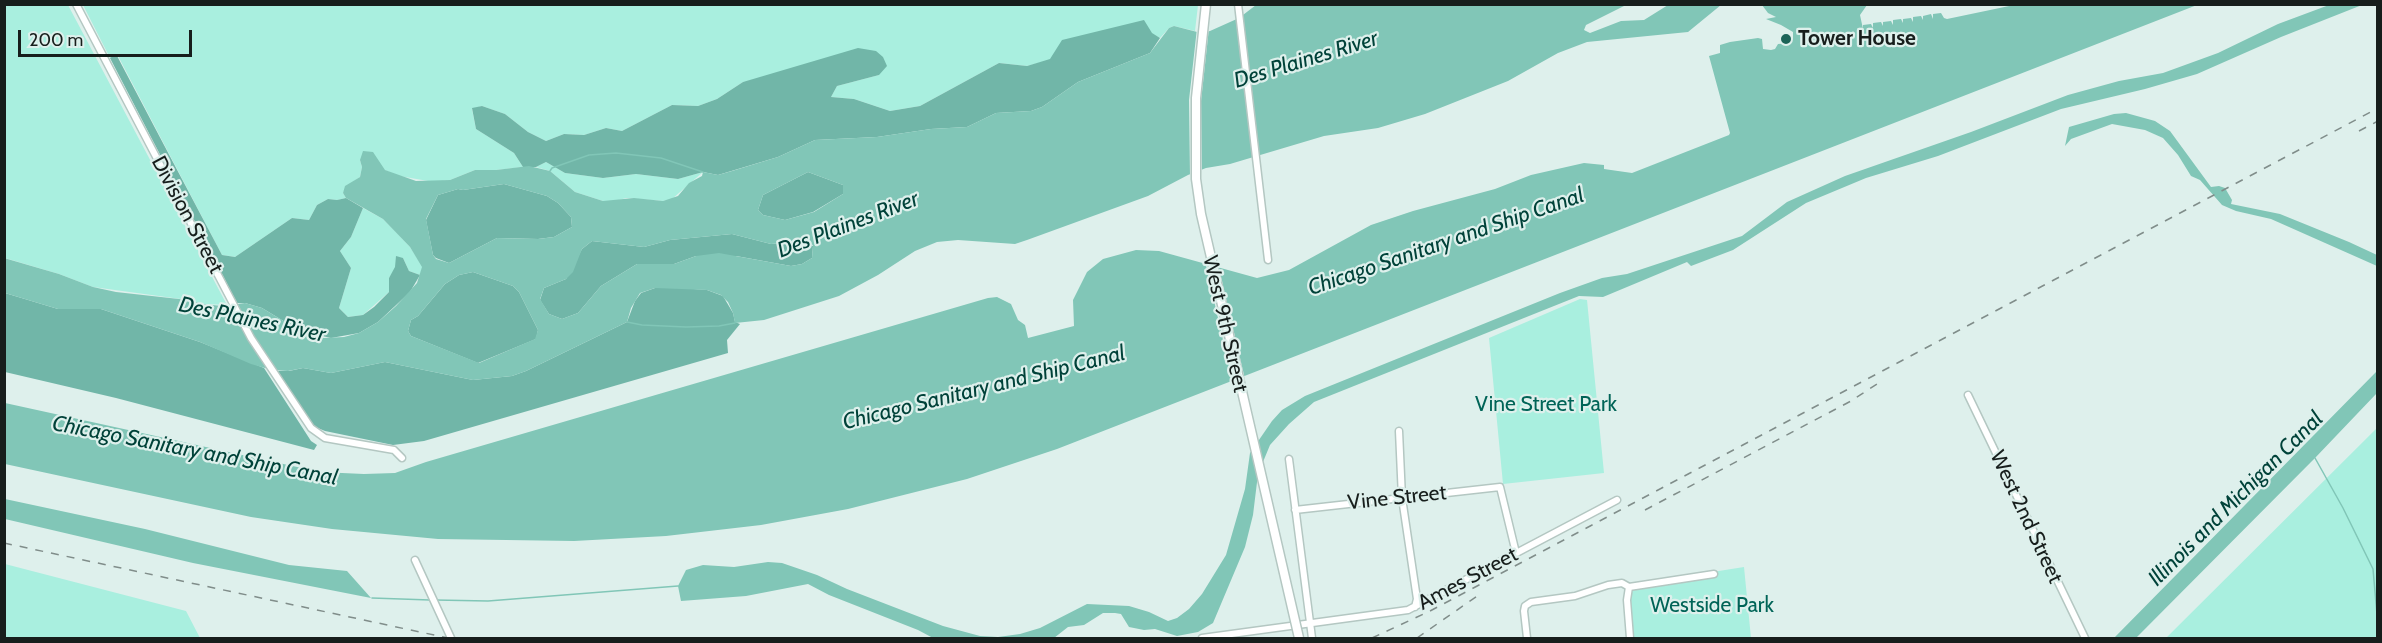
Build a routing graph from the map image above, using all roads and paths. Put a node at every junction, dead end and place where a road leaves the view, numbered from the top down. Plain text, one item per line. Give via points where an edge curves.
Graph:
1 (76, 4) edge
2 (1206, 4) edge
3 (1238, 4) edge
4 (1268, 260) dead end
5 (1968, 395) dead end
6 (1399, 430) dead end
7 (402, 458) dead end
8 (1289, 459) dead end
9 (1402, 498) junction
10 (1617, 500) dead end
11 (1295, 510) junction
12 (1516, 553) junction
13 (415, 560) dead end
14 (1714, 574) dead end
15 (1629, 587) junction
16 (1415, 607) junction
17 (1309, 623) junction
18 (1202, 638) edge
19 (451, 639) edge
20 (1299, 639) edge
21 (1312, 639) edge
22 (1527, 639) edge
23 (1630, 639) edge
24 (2085, 639) edge

1 - 7 street, Division Street via 251,338 311,428 326,438 394,450
2 - 20 main road, West 9th Street, bridge via 1196,98 1196,179 1201,214
3 - 4 street
5 - 24 street, West 2nd Street
6 - 9 street
8 - 11 street
9 - 11 street, Vine Street
9 - 12 street, Vine Street via 1500,487
9 - 16 street
10 - 12 street, Ames Street
11 - 17 street
12 - 16 street, Ames Street
13 - 19 street
14 - 15 street
15 - 22 street via 1622,583 1608,585 1575,596 1531,602 1524,611
15 - 23 street
16 - 17 street, Ames Street
17 - 18 street, Ames Street
17 - 21 street

